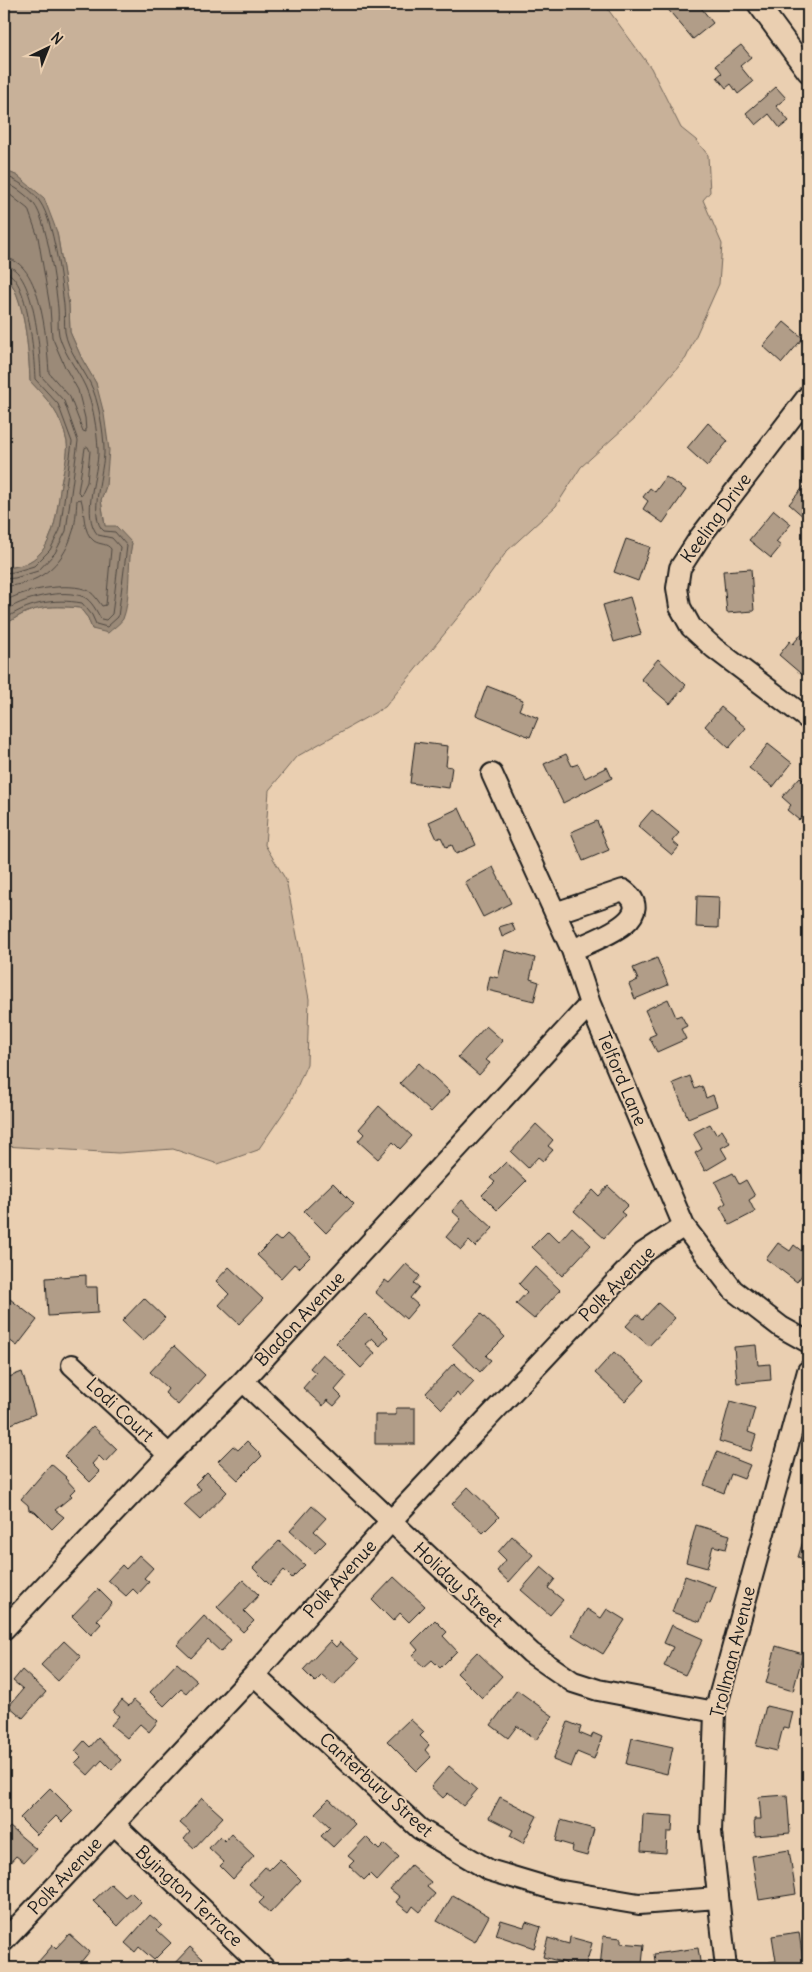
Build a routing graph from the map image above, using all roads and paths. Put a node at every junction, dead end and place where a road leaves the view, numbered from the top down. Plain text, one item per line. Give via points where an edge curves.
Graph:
1 (758, 4) edge
2 (808, 72) edge
3 (808, 396) edge
4 (808, 719) edge
5 (492, 774) dead end
6 (555, 913) junction
7 (572, 950) junction
8 (590, 1004) junction
9 (684, 1226) junction
10 (808, 1342) edge
11 (72, 1365) dead end
12 (808, 1372) edge
13 (243, 1381) junction
14 (169, 1455) junction
15 (390, 1522) junction
16 (4, 1629) edge
17 (254, 1674) junction
18 (715, 1712) junction
19 (114, 1824) junction
20 (717, 1898) junction
21 (4, 1941) edge
22 (264, 1968) edge
23 (726, 1968) edge

1 - 2 street
3 - 4 street, Keeling Drive via 700,537 680,568 677,588 680,607 690,627
5 - 6 street, Telford Lane
6 - 7 street, Telford Lane
6 - 7 street via 623,890 634,902 632,918 625,924
7 - 8 street, Telford Lane
8 - 9 street, Telford Lane
8 - 13 street, Bladon Avenue
9 - 10 street, Telford Lane via 733,1290
9 - 15 street, Polk Avenue via 643,1254
11 - 14 street, Lodi Court
12 - 18 street, Trollman Avenue
13 - 14 street, Bladon Avenue
13 - 15 street, Holiday Street
14 - 16 street, Bladon Avenue
15 - 17 street, Polk Avenue
15 - 18 street, Holiday Street via 531,1653 573,1682 598,1690
17 - 19 street, Polk Avenue
17 - 20 street, Canterbury Street via 420,1829 489,1870 556,1890 639,1904
18 - 20 street, Trollman Avenue via 711,1832
19 - 21 street, Polk Avenue
19 - 22 street, Byington Terrace
20 - 23 street, Trollman Avenue

